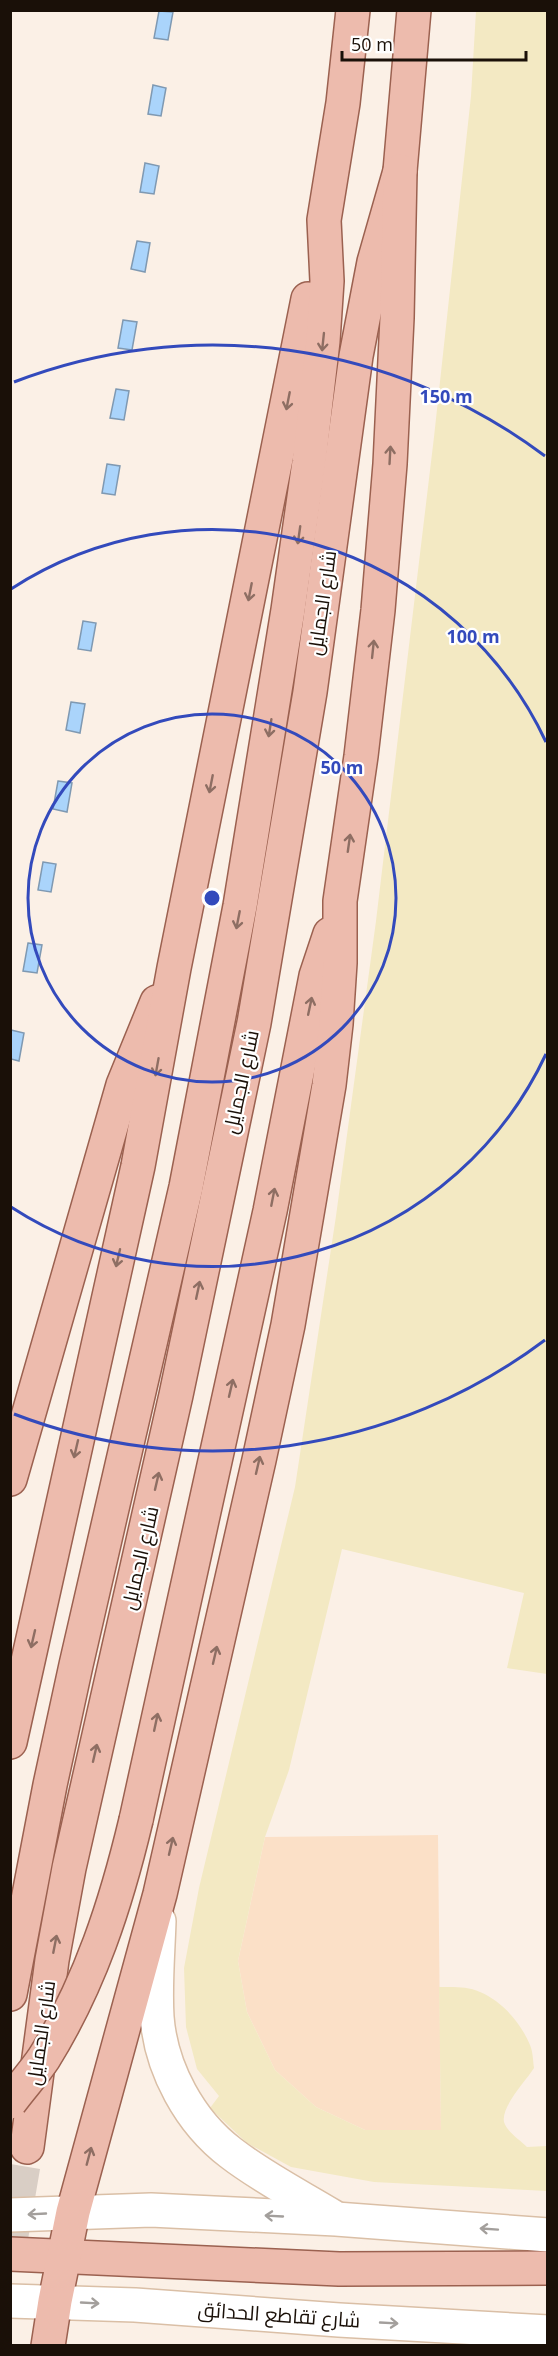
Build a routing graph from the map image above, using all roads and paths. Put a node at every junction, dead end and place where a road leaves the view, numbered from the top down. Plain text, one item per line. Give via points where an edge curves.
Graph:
1 (352, 10) edge
2 (414, 10) edge
3 (400, 171) junction
4 (324, 220) junction
5 (340, 901) junction
6 (174, 968) junction
7 (10, 1479) edge
8 (10, 1742) edge
9 (160, 1894) junction
10 (10, 1994) edge
11 (10, 2102) edge
12 (27, 2147) tunnel mouth
13 (73, 2212) junction
14 (10, 2215) edge
15 (336, 2218) junction
16 (548, 2235) edge
17 (10, 2254) edge
18 (64, 2258) junction
19 (548, 2268) edge
20 (10, 2301) edge
21 (55, 2301) junction
22 (548, 2332) edge
23 (48, 2346) edge

1 - 4 main road, شارع الجمايل via 343,103
2 - 3 main road, شارع الجمايل
5 -> 3 main road via 362,756 378,610 390,464
12 -> 3 main road, شارع الجمايل via 51,1960 69,1868 176,1395 254,1023 310,692 356,356 374,262
4 -> 6 main road
4 -> 10 main road, شارع الجمايل via 327,281 309,462 240,906 186,1187 50,1785
9 -> 5 main road via 288,1325 329,1085 340,963
11 -> 5 main road, bridge via 43,2059 83,1983 121,1883 270,1211 316,976
6 - 7 main road via 123,1085
6 -> 8 main road via 138,1166
13 -> 9 main road
9 - 15 main road via 157,2019 176,2084 193,2114 231,2154
13 -> 14 main road
15 -> 13 main road via 151,2210
13 - 18 main road
16 -> 15 main road
17 - 18 main road
18 - 19 main road via 339,2269
18 - 21 main road
20 - 21 main road, شارع تقاطع الحدائق
21 -> 22 main road, شارع تقاطع الحدائق
21 - 23 main road

